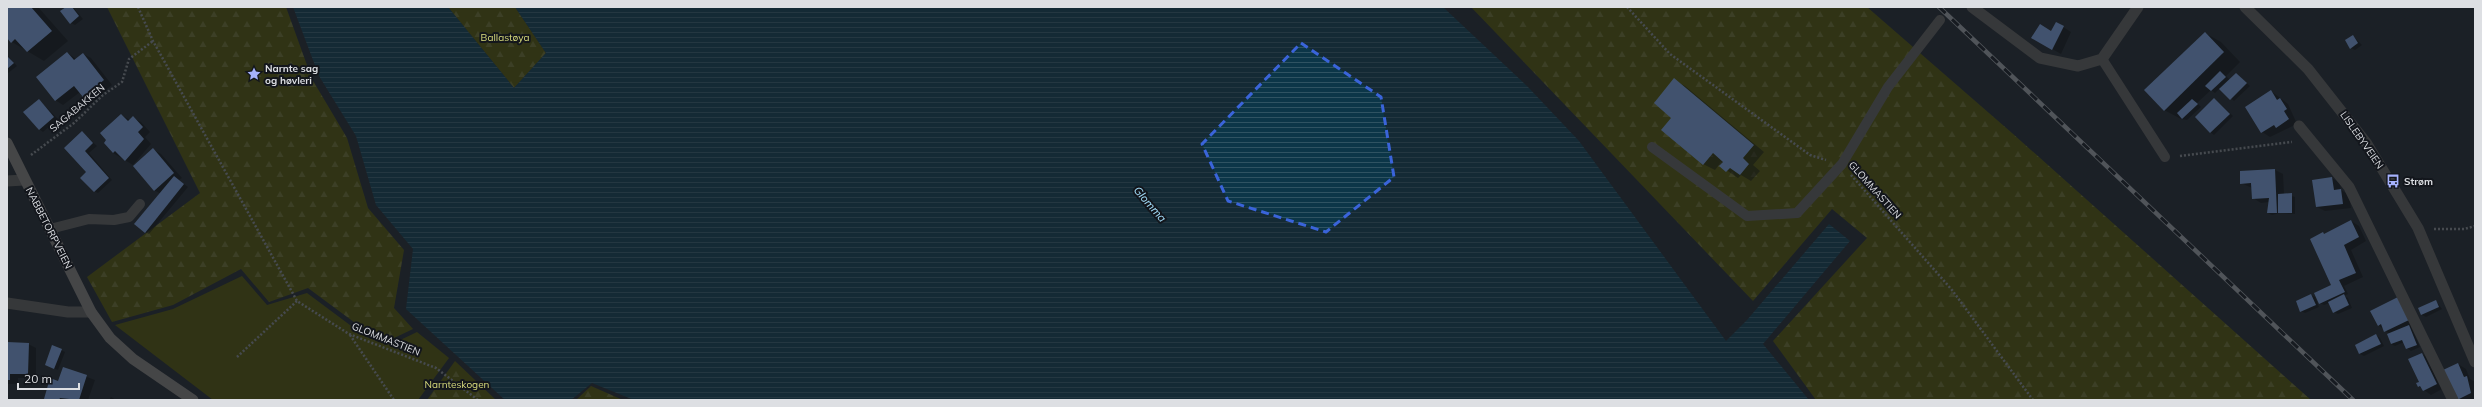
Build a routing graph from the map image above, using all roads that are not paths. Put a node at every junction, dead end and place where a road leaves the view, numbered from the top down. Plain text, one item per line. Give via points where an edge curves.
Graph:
1 (1972, 7) edge
2 (2138, 7) edge
3 (2245, 7) edge
4 (1940, 20) dead end
5 (2102, 59) junction
6 (2299, 126) dead end
7 (7, 143) edge
8 (1652, 147) dead end
9 (2165, 157) road end
10 (24, 180) junction
11 (7, 181) edge
12 (140, 204) dead end
13 (50, 229) junction
14 (7, 303) edge
15 (91, 312) junction
16 (2475, 362) edge
17 (193, 400) edge
18 (2453, 400) edge

1 - 5 street via 2040,58 2078,66
2 - 5 street
3 - 16 street, LISLEBYVEIEN via 2308,69 2367,144 2418,228
4 - 8 lane via 1888,87 1842,164 1797,213 1747,216
5 - 9 lane
6 - 18 street via 2349,187
7 - 10 main road, NABBETORPVEIEN
10 - 11 street
10 - 13 main road, NABBETORPVEIEN
12 - 13 lane via 129,217 114,220 88,218
13 - 15 main road, NABBETORPVEIEN
14 - 15 street via 68,312
15 - 17 main road, NABBETORPVEIEN via 110,338 133,359

